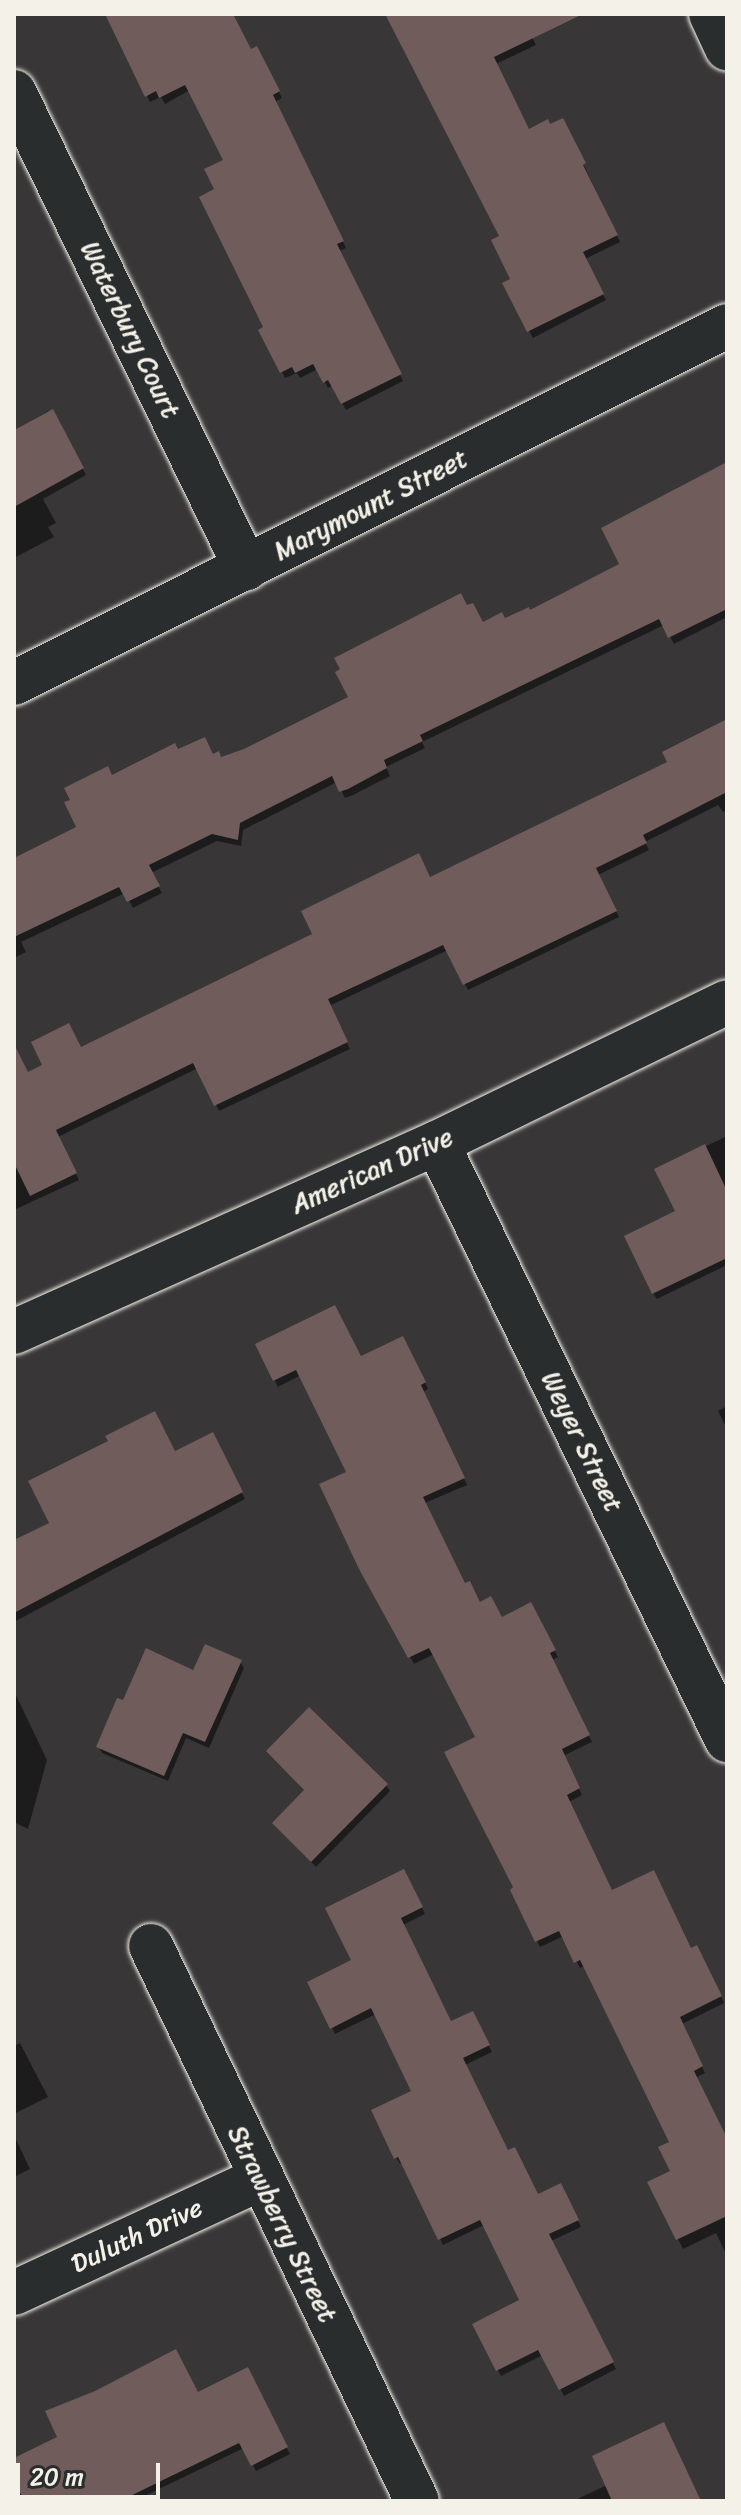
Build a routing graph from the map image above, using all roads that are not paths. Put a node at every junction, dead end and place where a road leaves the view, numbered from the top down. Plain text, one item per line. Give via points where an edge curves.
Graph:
1 (711, 14) edge
2 (727, 49) edge
3 (14, 92) edge
4 (727, 326) edge
5 (246, 568) junction
6 (14, 683) edge
7 (727, 1002) edge
8 (437, 1143) junction
9 (14, 1332) edge
10 (727, 1740) edge
11 (151, 1946) dead end
12 (260, 2179) junction
13 (14, 2293) edge
14 (417, 2501) edge

1 - 2 street
3 - 5 street, Waterbury Court
4 - 5 street, Marymount Street
5 - 6 street, Marymount Street
7 - 8 street, American Drive
8 - 9 street, American Drive
8 - 10 street, Weyer Street
11 - 12 street, Strawberry Street
12 - 13 street, Duluth Drive
12 - 14 street, Strawberry Street

